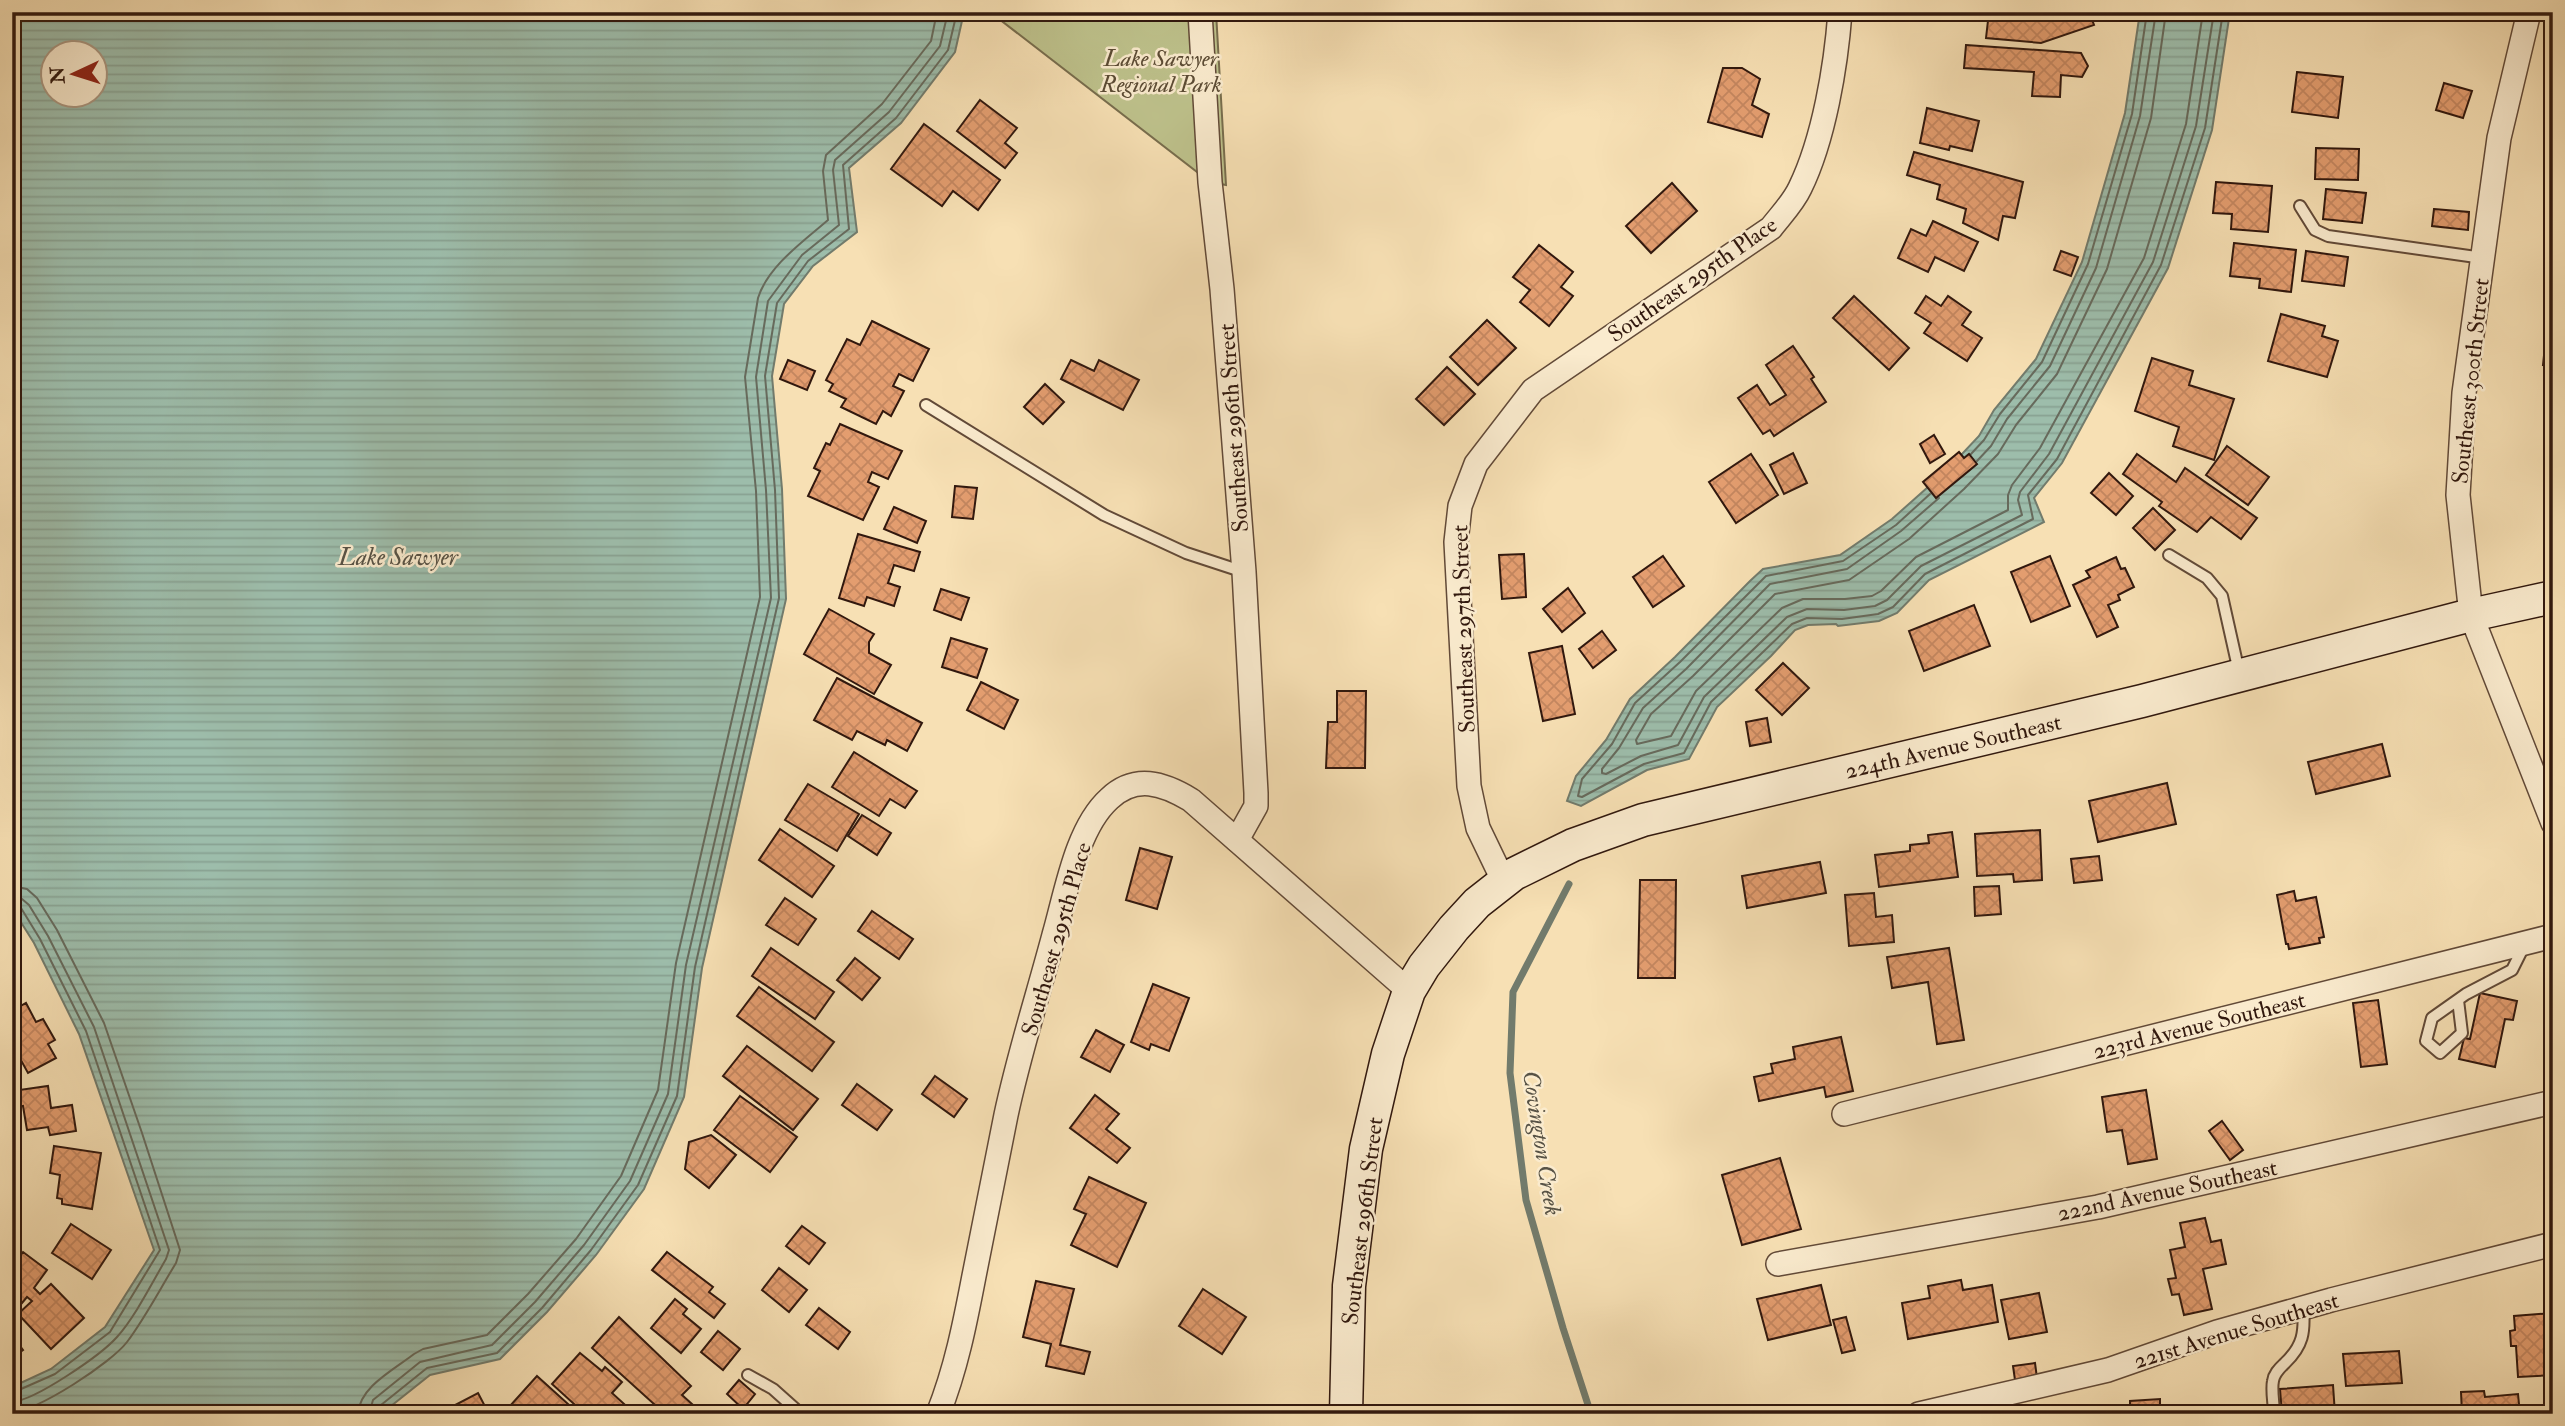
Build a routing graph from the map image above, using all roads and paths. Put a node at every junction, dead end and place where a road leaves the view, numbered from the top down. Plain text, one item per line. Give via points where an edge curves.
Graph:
1 (1200, 12) edge
2 (1840, 12) edge
3 (2529, 12) edge
4 (2300, 206) dead end
5 (2483, 258) junction
6 (1533, 390) joint
7 (926, 405) dead end
8 (2169, 555) dead end
9 (1244, 572) junction
10 (2553, 597) edge
11 (2472, 615) junction
12 (2240, 675) junction
13 (2553, 823) edge
14 (1237, 840) junction
15 (1504, 882) junction
16 (2553, 936) edge
17 (2525, 943) junction
18 (1409, 992) junction
19 (2458, 1000) junction
20 (2553, 1102) edge
21 (1844, 1114) dead end
22 (2553, 1244) edge
23 (1778, 1264) dead end
24 (2303, 1308) junction
25 (748, 1375) dead end
26 (801, 1414) edge
27 (938, 1414) edge
28 (1346, 1414) edge
29 (1919, 1414) edge
30 (2274, 1414) edge

1 - 9 street, Southeast 296th Street
2 - 6 street, Southeast 295th Place via 1838,45 1818,141 1800,188 1771,228
3 - 5 street, Southeast 300th Street via 2499,138
4 - 5 lane via 2315,230 2328,236
5 - 11 street, Southeast 300th Street via 2464,393 2458,495
6 - 15 street, Southeast 297th Street via 1476,464 1460,506 1456,542 1469,786 1478,828
7 - 9 lane via 1104,515
8 - 12 lane via 2207,578 2222,596
9 - 14 street, Southeast 296th Street via 1256,806
10 - 11 street, 224th Avenue Southeast
11 - 12 street, 224th Avenue Southeast
11 - 13 street, Southeast 300th Street
12 - 15 street, 224th Avenue Southeast via 1643,820 1573,845
14 - 18 street, Southeast 295th Place
14 - 27 street, Southeast 295th Place via 1191,800 1155,783 1142,782 1109,799 1090,823 1074,864 1007,1108 958,1354
15 - 18 street, 224th Avenue Southeast via 1454,929
16 - 17 street, 223rd Avenue Southeast
17 - 19 lane via 2512,970
17 - 21 street, 223rd Avenue Southeast
18 - 28 street, Southeast 296th Street via 1388,1054 1366,1149 1349,1286
19 - 19 lane via 2432,1018 2426,1041 2440,1053 2462,1033
20 - 23 street, 222nd Avenue Southeast via 2098,1207
22 - 24 street, 221st Avenue Southeast
24 - 29 street, 221st Avenue Southeast via 2108,1370
24 - 30 lane via 2302,1341 2273,1381
25 - 26 lane via 773,1389

